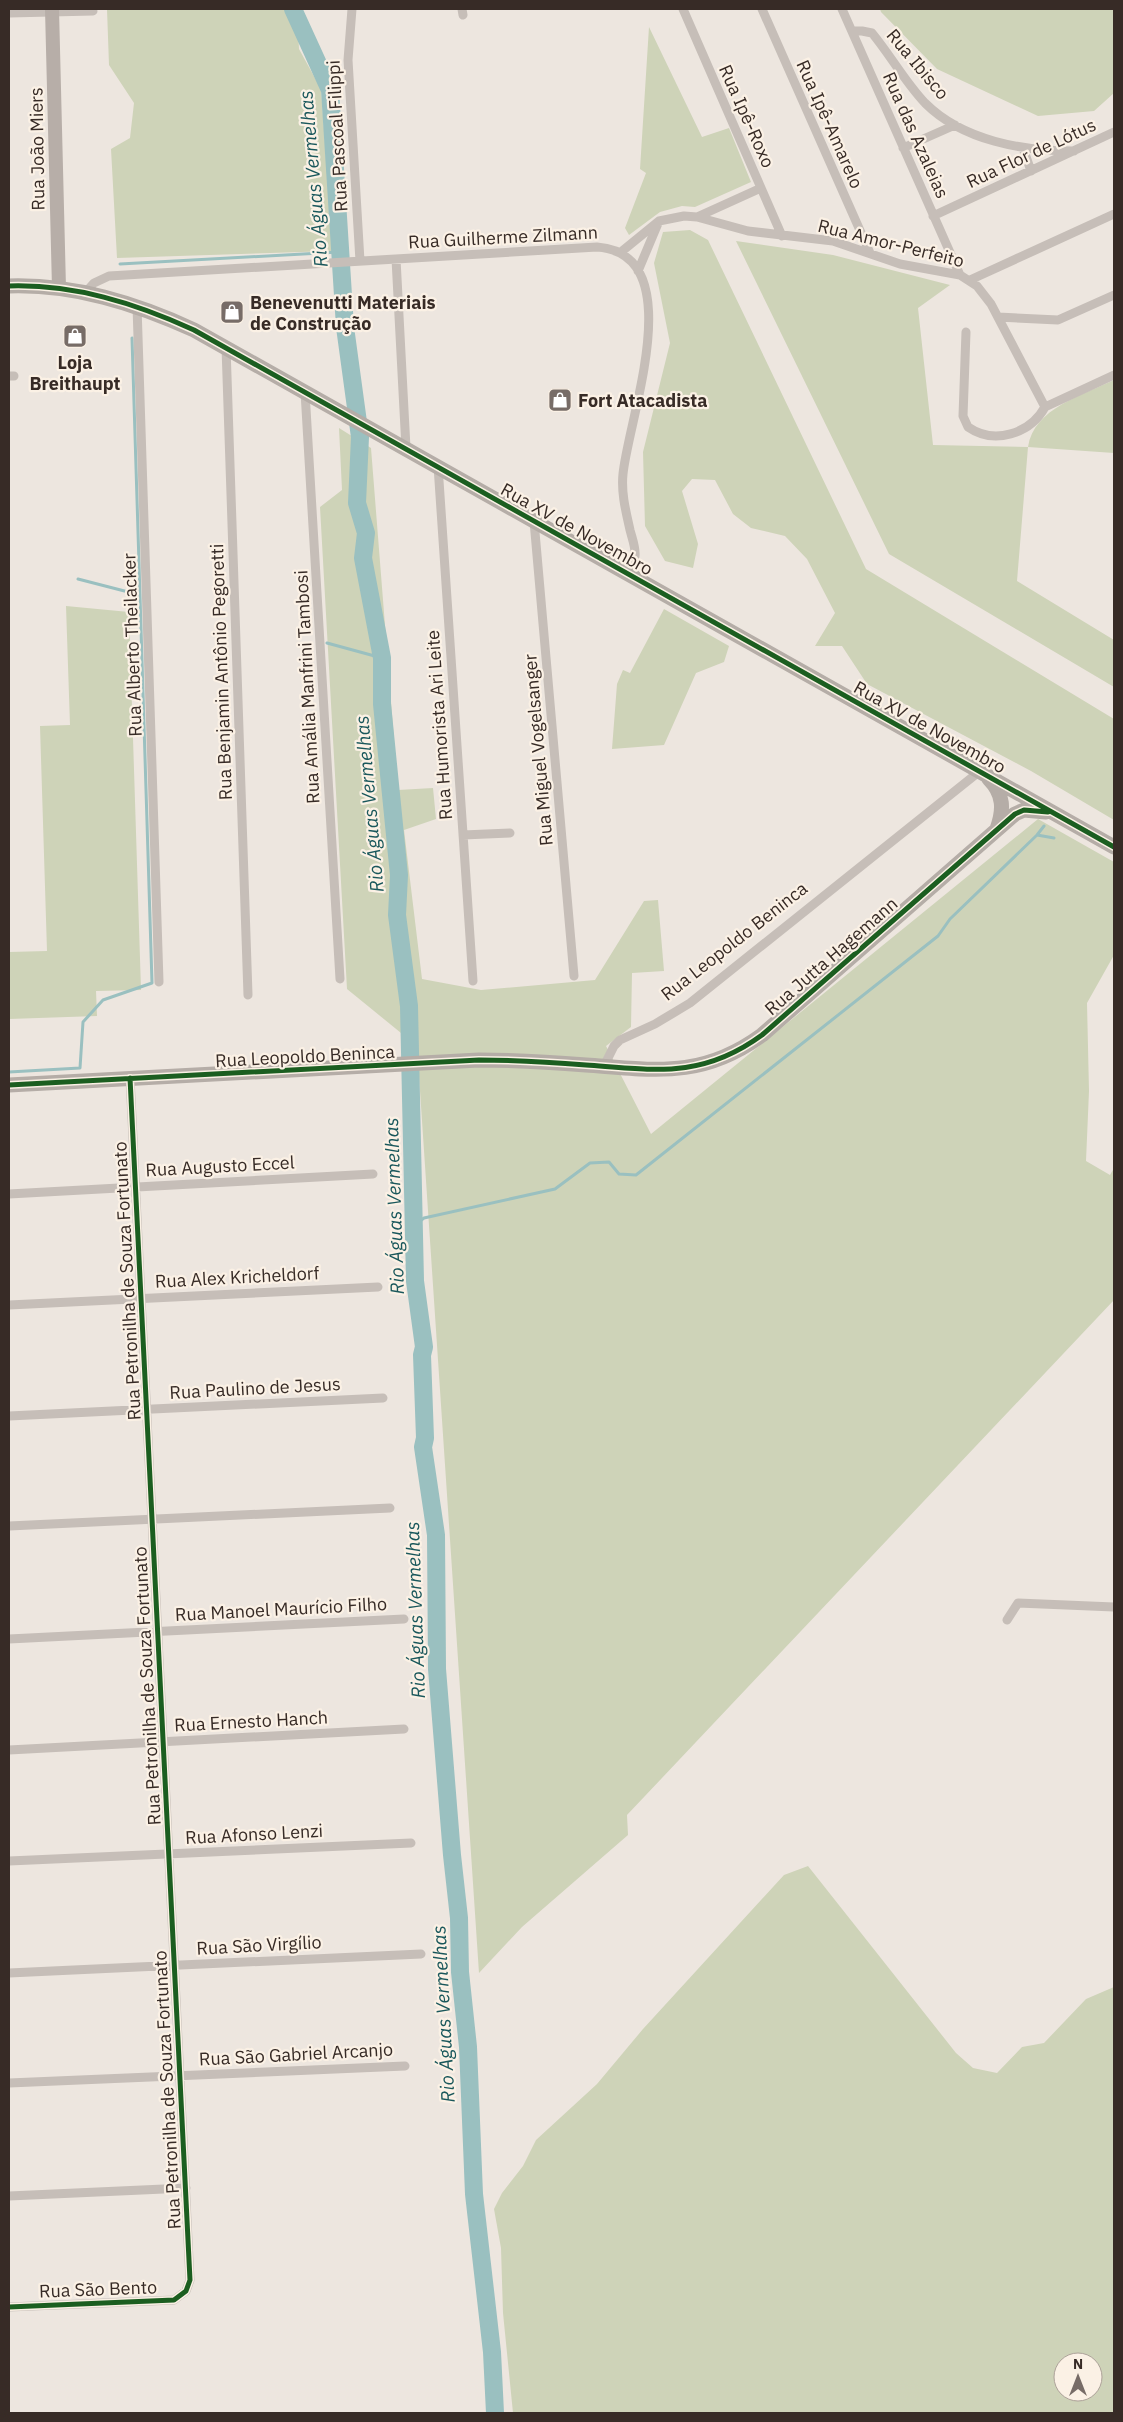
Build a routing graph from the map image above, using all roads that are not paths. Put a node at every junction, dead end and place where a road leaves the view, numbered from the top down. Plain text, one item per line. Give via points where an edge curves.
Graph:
1 (352, 9) edge
2 (684, 9) edge
3 (762, 9) edge
4 (842, 9) edge
5 (52, 10) edge
6 (93, 11) dead end
7 (9, 13) edge
8 (852, 31) junction
9 (955, 125) junction
10 (1114, 132) edge
11 (903, 148) junction
12 (1022, 148) junction
13 (1074, 150) junction
14 (1031, 171) junction
15 (761, 188) junction
16 (1114, 214) edge
17 (933, 216) junction
18 (697, 217) junction
19 (659, 221) junction
20 (782, 236) junction
21 (621, 252) junction
22 (870, 253) junction
23 (396, 259) junction
24 (360, 261) junction
25 (638, 271) junction
26 (960, 275) junction
27 (970, 280) junction
28 (9, 286) edge
29 (59, 288) junction
30 (86, 292) junction
31 (1114, 295) edge
32 (137, 306) junction
33 (998, 317) junction
34 (966, 332) dead end
35 (226, 347) junction
36 (1114, 375) edge
37 (305, 392) junction
38 (1046, 408) junction
39 (406, 448) junction
40 (438, 466) junction
41 (534, 521) junction
42 (628, 574) junction
43 (980, 771) junction
44 (1052, 813) junction
45 (997, 830) junction
46 (510, 832) dead end
47 (463, 835) junction
48 (1114, 847) edge
49 (574, 976) dead end
50 (340, 980) dead end
51 (473, 981) dead end
52 (159, 982) dead end
53 (248, 995) dead end
54 (604, 1066) junction
55 (130, 1078) junction
56 (9, 1085) edge
57 (373, 1174) dead end
58 (136, 1187) junction
59 (9, 1194) edge
60 (378, 1286) dead end
61 (141, 1298) junction
62 (9, 1305) edge
63 (383, 1398) dead end
64 (147, 1410) junction
65 (9, 1416) edge
66 (390, 1508) dead end
67 (152, 1519) junction
68 (9, 1526) edge
69 (1114, 1607) edge
70 (404, 1619) dead end
71 (1007, 1620) dead end
72 (158, 1631) junction
73 (9, 1639) edge
74 (404, 1729) dead end
75 (163, 1742) junction
76 (9, 1750) edge
77 (411, 1843) dead end
78 (169, 1854) junction
79 (9, 1861) edge
80 (421, 1954) dead end
81 (174, 1965) junction
82 (9, 1973) edge
83 (405, 2066) dead end
84 (180, 2076) junction
85 (9, 2083) edge
86 (186, 2188) junction
87 (9, 2196) edge
88 (186, 2291) joint
89 (9, 2307) edge

1 - 24 street, Rua Pascoal Filippi via 348,60
2 - 15 street, Rua Ipê-Roxo
3 - 22 street, Rua Ipê-Amarelo
4 - 8 street, Rua das Azaleias
5 - 6 street
5 - 7 street
5 - 29 street, Rua João Miers
8 - 9 street, Rua Ibisco via 872,34 926,104
8 - 11 street, Rua das Azaleias
9 - 11 street
9 - 12 street, Rua Ibisco via 990,140
10 - 13 street, Rua Flor de Lótus
11 - 17 street, Rua das Azaleias
12 - 13 street, Rua Ibisco
12 - 14 street
13 - 14 street, Rua Flor de Lótus
14 - 17 street, Rua Flor de Lótus
15 - 18 street
15 - 20 street, Rua Ipê-Roxo
16 - 27 street
17 - 26 street, Rua das Azaleias
18 - 19 street, Rua Amor-Perfeito via 671,217
18 - 20 street, Rua Amor-Perfeito via 748,231
19 - 21 street, Rua Amor-Perfeito
19 - 25 street
20 - 22 street, Rua Amor-Perfeito via 832,241
21 - 23 street, Rua Guilherme Zilmann via 597,247
21 - 25 street, Rua Guilherme Zilmann
22 - 26 street, Rua Amor-Perfeito via 912,267
23 - 24 street, Rua Guilherme Zilmann
23 - 39 street
24 - 30 street, Rua Guilherme Zilmann via 109,276 94,283
25 - 42 street, Rua Guilherme Zilmann via 647,299 648,340 623,473 624,504 635,550
26 - 27 street, Rua Amor-Perfeito
27 - 33 street, Rua Amor-Perfeito via 984,293
28 - 29 main road, Rua XV de Novembro
29 - 30 main road, Rua XV de Novembro
30 - 32 main road, Rua XV de Novembro
31 - 33 street via 1058,320
32 - 35 main road, Rua XV de Novembro via 178,322
32 - 52 street, Rua Alberto Theilacker
33 - 38 street, Rua Amor-Perfeito
34 - 38 street via 963,416 968,427 988,435 1010,435 1032,424
35 - 37 main road, Rua XV de Novembro
35 - 53 street, Rua Benjamin Antônio Pegoretti
36 - 38 street
37 - 39 main road, Rua XV de Novembro
37 - 50 street, Rua Amália Manfrini Tambosi
39 - 40 main road, Rua XV de Novembro
40 - 41 main road, Rua XV de Novembro
40 - 47 street, Rua Humorista Ari Leite
41 - 42 main road, Rua XV de Novembro
41 - 49 street, Rua Miguel Vogelsanger
42 - 43 main road, Rua XV de Novembro
43 - 44 main road, Rua XV de Novembro
43 - 45 main road via 991,781 1000,798 1001,817
43 - 54 street, Rua Leopoldo Beninca via 690,1003 620,1040
44 - 45 main road, Rua Jutta Hagemann via 1024,810
44 - 48 main road, Rua XV de Novembro
45 - 54 main road, Rua Jutta Hagemann via 745,1047 717,1061 689,1068 656,1070
46 - 47 street
47 - 51 street, Rua Humorista Ari Leite
54 - 55 main road, Rua Leopoldo Beninca via 510,1060
55 - 56 main road, Rua Leopoldo Beninca
55 - 58 street, Rua Petronilha de Souza Fortunato
57 - 58 street, Rua Augusto Eccel
58 - 59 street, Rua Augusto Eccel
58 - 61 street, Rua Petronilha de Souza Fortunato
60 - 61 street, Rua Alex Kricheldorf
61 - 62 street, Rua Alex Kricheldorf
61 - 64 street, Rua Petronilha de Souza Fortunato
63 - 64 street, Rua Paulino de Jesus
64 - 65 street, Rua Paulino de Jesus
64 - 67 street, Rua Petronilha de Souza Fortunato
66 - 67 street
67 - 68 street
67 - 72 street, Rua Petronilha de Souza Fortunato
69 - 71 street via 1018,1603
70 - 72 street, Rua Manoel Maurício Filho
72 - 73 street, Rua Manoel Maurício Filho
72 - 75 street, Rua Petronilha de Souza Fortunato
74 - 75 street, Rua Ernesto Hanch
75 - 76 street, Rua Ernesto Hanch
75 - 78 street, Rua Petronilha de Souza Fortunato
77 - 78 street, Rua Afonso Lenzi
78 - 79 street, Rua Afonso Lenzi
78 - 81 street, Rua Petronilha de Souza Fortunato
80 - 81 street, Rua São Virgílio
81 - 82 street, Rua São Virgílio
81 - 84 street, Rua Petronilha de Souza Fortunato
83 - 84 street, Rua São Gabriel Arcanjo
84 - 85 street, Rua São Gabriel Arcanjo
84 - 86 street, Rua Petronilha de Souza Fortunato
86 - 87 street
86 - 88 street, Rua Petronilha de Souza Fortunato via 190,2280
88 - 89 street, Rua São Bento via 174,2300

